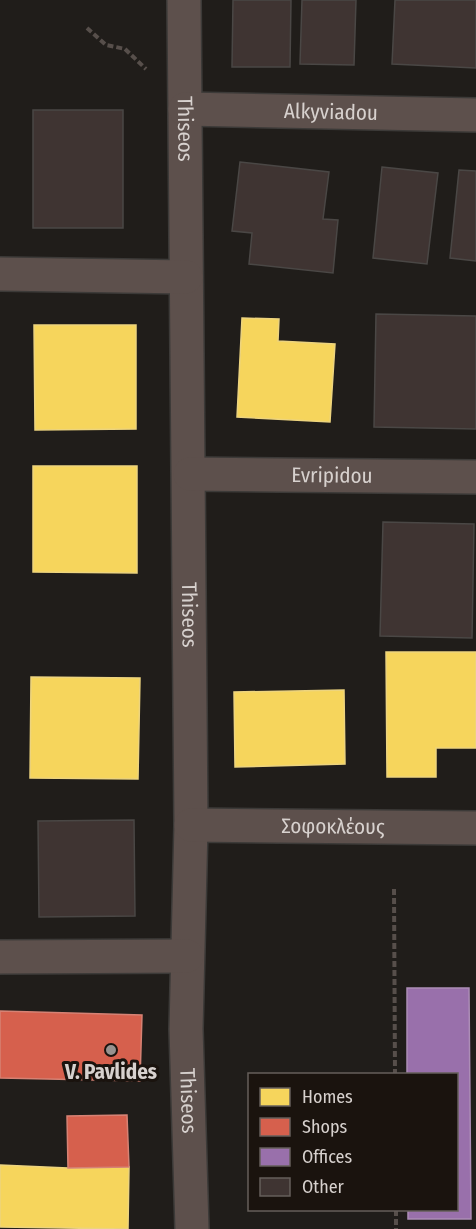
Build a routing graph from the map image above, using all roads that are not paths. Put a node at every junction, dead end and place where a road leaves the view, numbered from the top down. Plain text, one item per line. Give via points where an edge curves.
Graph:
1 (184, 0) edge
2 (185, 98) junction
3 (476, 115) edge
4 (2, 274) edge
5 (186, 277) junction
6 (190, 474) junction
7 (476, 477) edge
8 (191, 825) junction
9 (476, 828) edge
10 (187, 956) junction
11 (0, 957) edge
12 (192, 1229) edge

1 - 2 street, Thiseos
2 - 3 street, Alkyviadou
2 - 5 street, Thiseos
4 - 5 street
5 - 6 street, Thiseos
6 - 7 street, Evripidou
6 - 8 street, Thiseos
8 - 9 street, Σοφοκλέους
8 - 10 street, Thiseos
10 - 11 street
10 - 12 street, Thiseos

